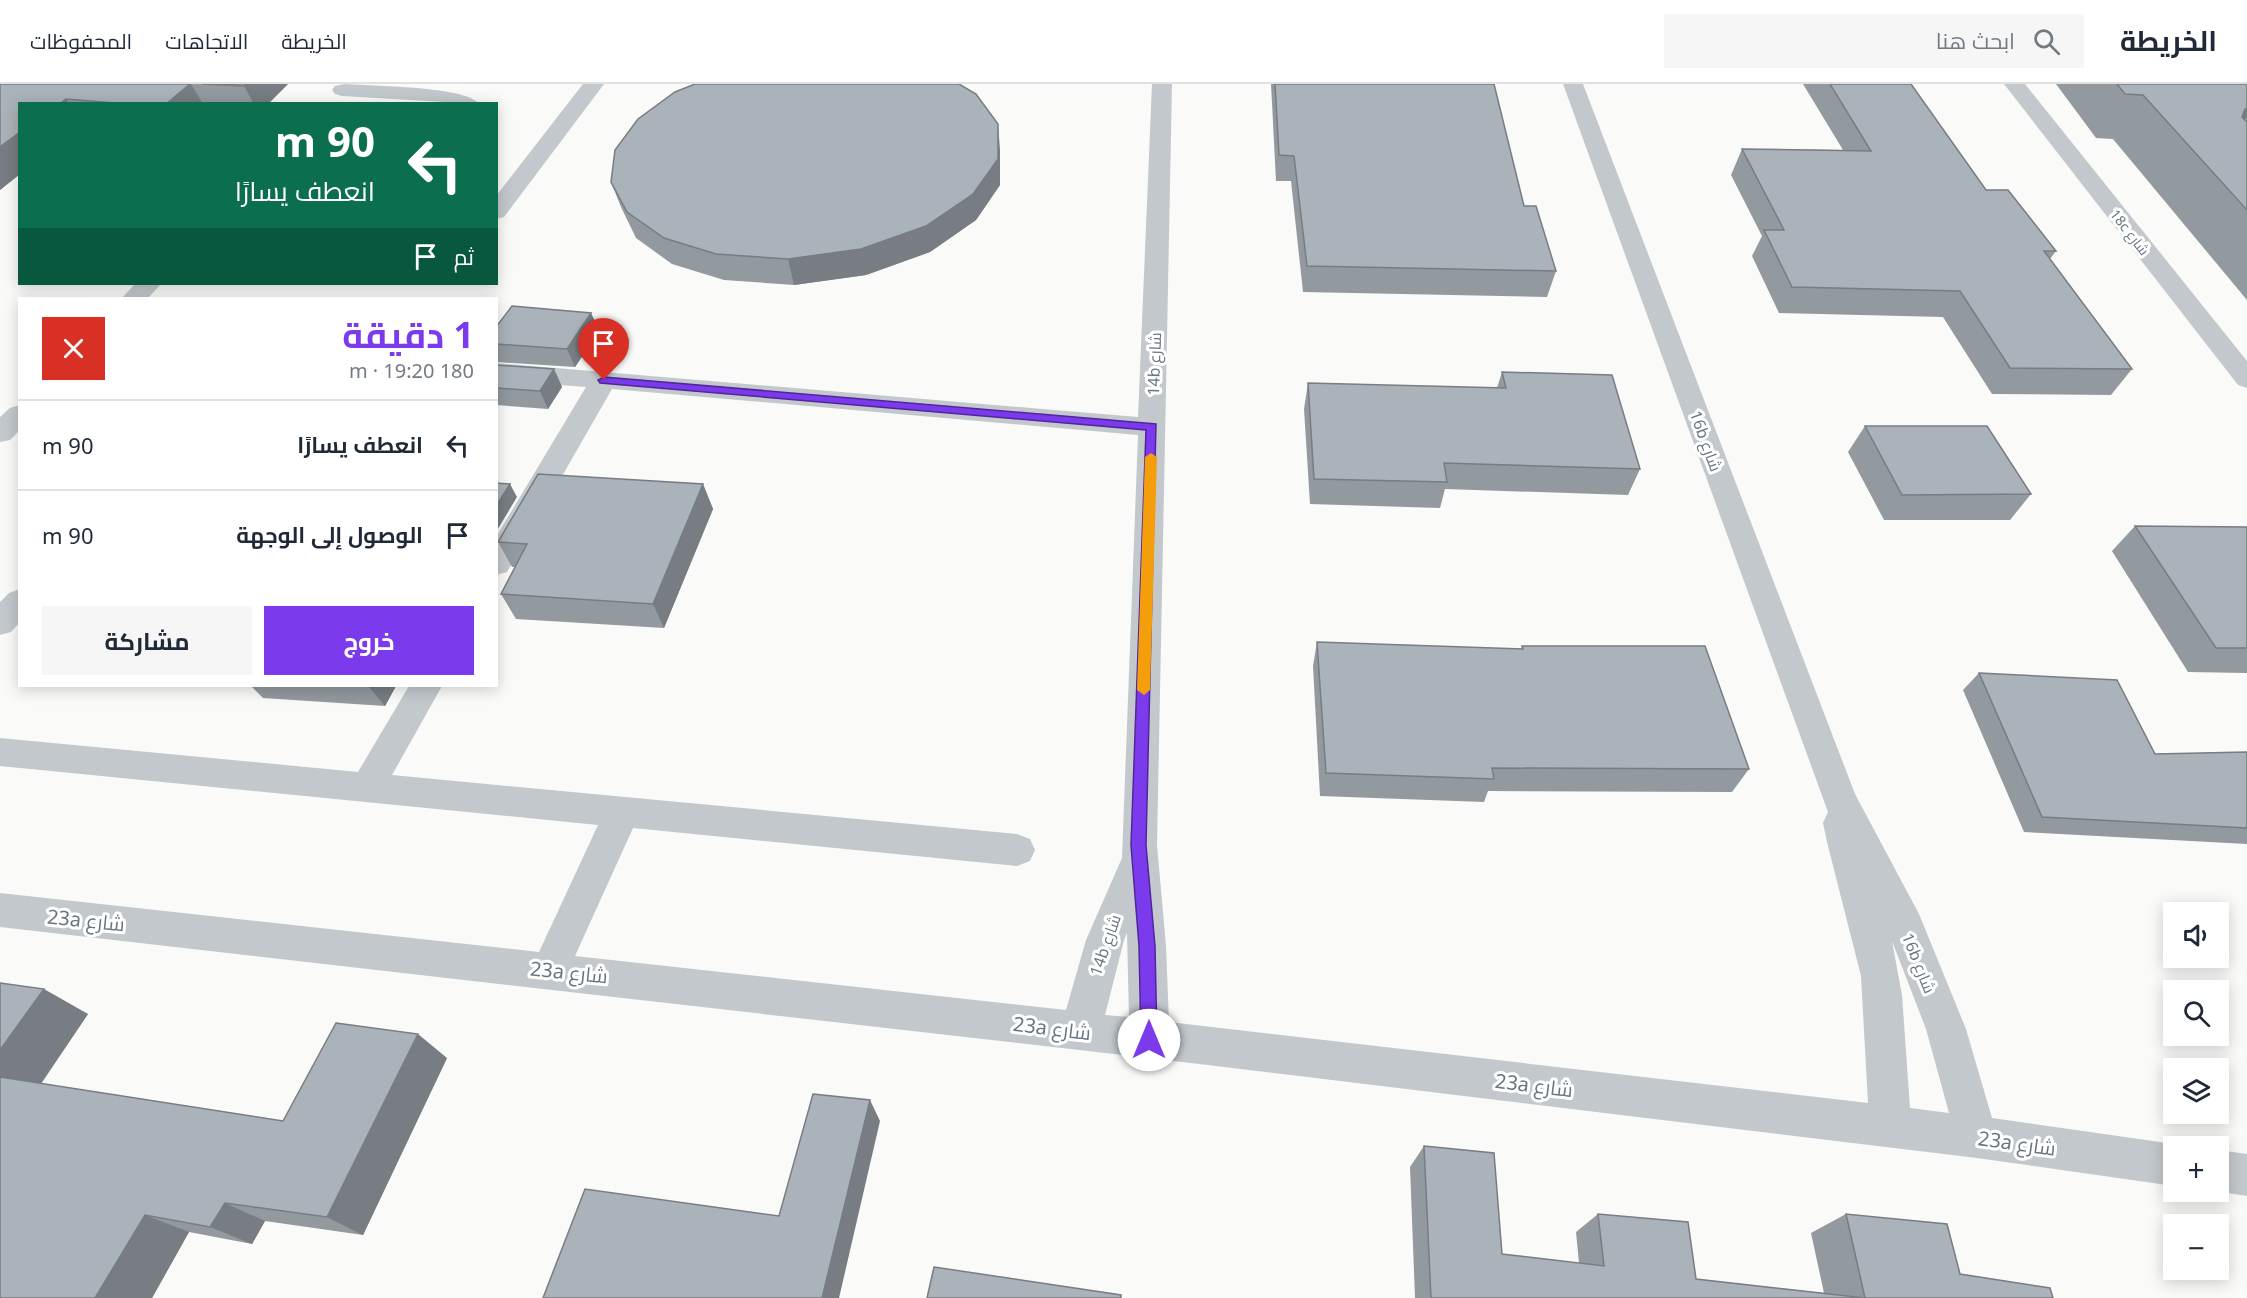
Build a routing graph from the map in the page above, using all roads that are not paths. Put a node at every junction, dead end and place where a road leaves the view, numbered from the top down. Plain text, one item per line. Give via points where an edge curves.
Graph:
1 (594, 84) edge
2 (1162, 84) edge
3 (1573, 84) edge
4 (2014, 84) edge
5 (339, 93) edge
6 (465, 102) edge
7 (498, 209) edge
8 (148, 285) edge
9 (135, 297) edge
10 (498, 371) edge
11 (604, 380) junction
12 (2247, 380) edge
13 (18, 416) edge
14 (1152, 427) junction
15 (0, 433) edge
16 (498, 561) edge
17 (18, 603) edge
18 (0, 622) edge
19 (425, 687) edge
20 (0, 752) edge
21 (367, 787) junction
22 (1839, 798) junction
23 (622, 812) junction
24 (1017, 850) dead end
25 (1139, 861) junction
26 (0, 910) edge
27 (550, 970) junction
28 (1080, 1032) junction
29 (1149, 1040) junction
30 (1890, 1128) junction
31 (1977, 1137) junction
32 (2163, 1163) edge
33 (2229, 1173) edge
34 (2247, 1175) edge

1 - 7 street
2 - 14 street, 14b شارع
3 - 22 street, 16b شارع
4 - 12 street, 18c شارع
5 - 6 street via 456,98
8 - 9 street
10 - 11 street
11 - 14 street
11 - 16 street
13 - 15 street
14 - 25 street, 14b شارع
17 - 18 street
19 - 21 street
20 - 21 street
21 - 23 street
22 - 30 street, 16b شارع via 1846,853 1864,906 1880,977
22 - 31 street, 16b شارع via 1871,854 1908,935 1946,1029
23 - 24 street
23 - 27 street
25 - 28 street, 14b شارع via 1105,940
25 - 29 street, 14b شارع via 1147,946
26 - 27 street, 23a شارع
27 - 28 street, 23a شارع
28 - 29 street, 23a شارع
29 - 30 street, 23a شارع
30 - 31 street, 23a شارع
31 - 32 street, 23a شارع
33 - 34 street

